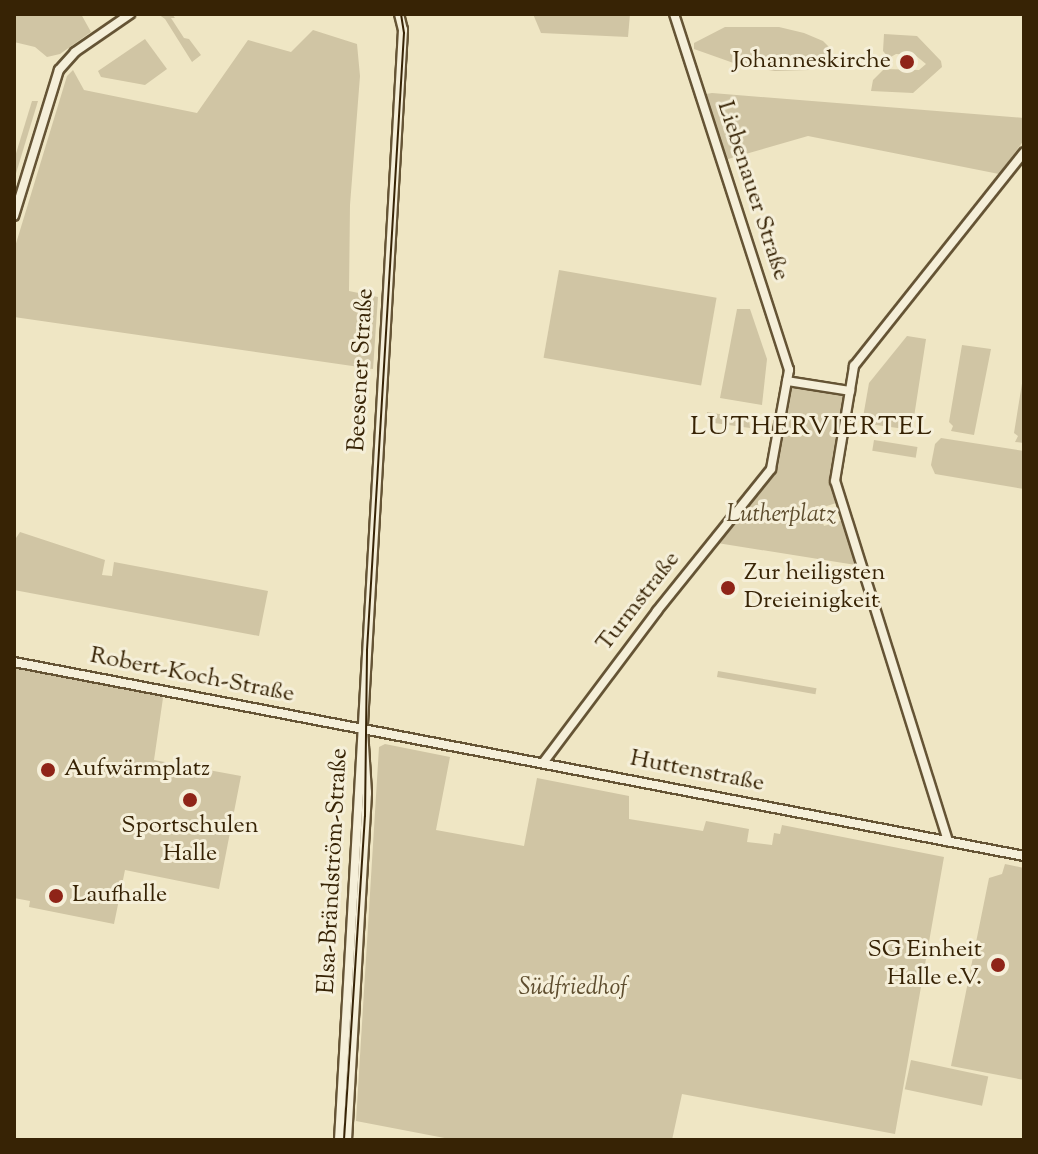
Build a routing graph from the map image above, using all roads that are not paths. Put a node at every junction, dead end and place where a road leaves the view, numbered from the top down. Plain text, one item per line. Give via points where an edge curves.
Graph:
1 (130, 14) edge
2 (399, 14) edge
3 (674, 14) edge
4 (1024, 152) edge
5 (14, 216) edge
6 (787, 381) junction
7 (850, 391) junction
8 (14, 662) edge
9 (362, 729) junction
10 (391, 734) junction
11 (543, 763) junction
12 (367, 790) junction
13 (948, 841) junction
14 (1024, 856) edge
15 (339, 1140) edge
16 (347, 1140) edge

1 - 5 street via 67,60 53,83
2 - 9 street, Beesener Straße via 403,30
3 - 6 street, Liebenauer Straße via 787,360
4 - 7 street via 854,366
6 - 7 street
6 - 11 street, Turmstraße via 771,469
7 - 13 street via 835,481
8 - 9 street, Robert-Koch-Straße
9 - 10 street, Huttenstraße
9 - 12 street, Elsa-Brändström-Straße
9 - 15 street, Elsa-Brändström-Straße
10 - 11 street, Huttenstraße
10 - 12 street via 376,738 372,745
11 - 13 street, Huttenstraße
12 - 16 street, Elsa-Brändström-Straße
13 - 14 street, Huttenstraße

